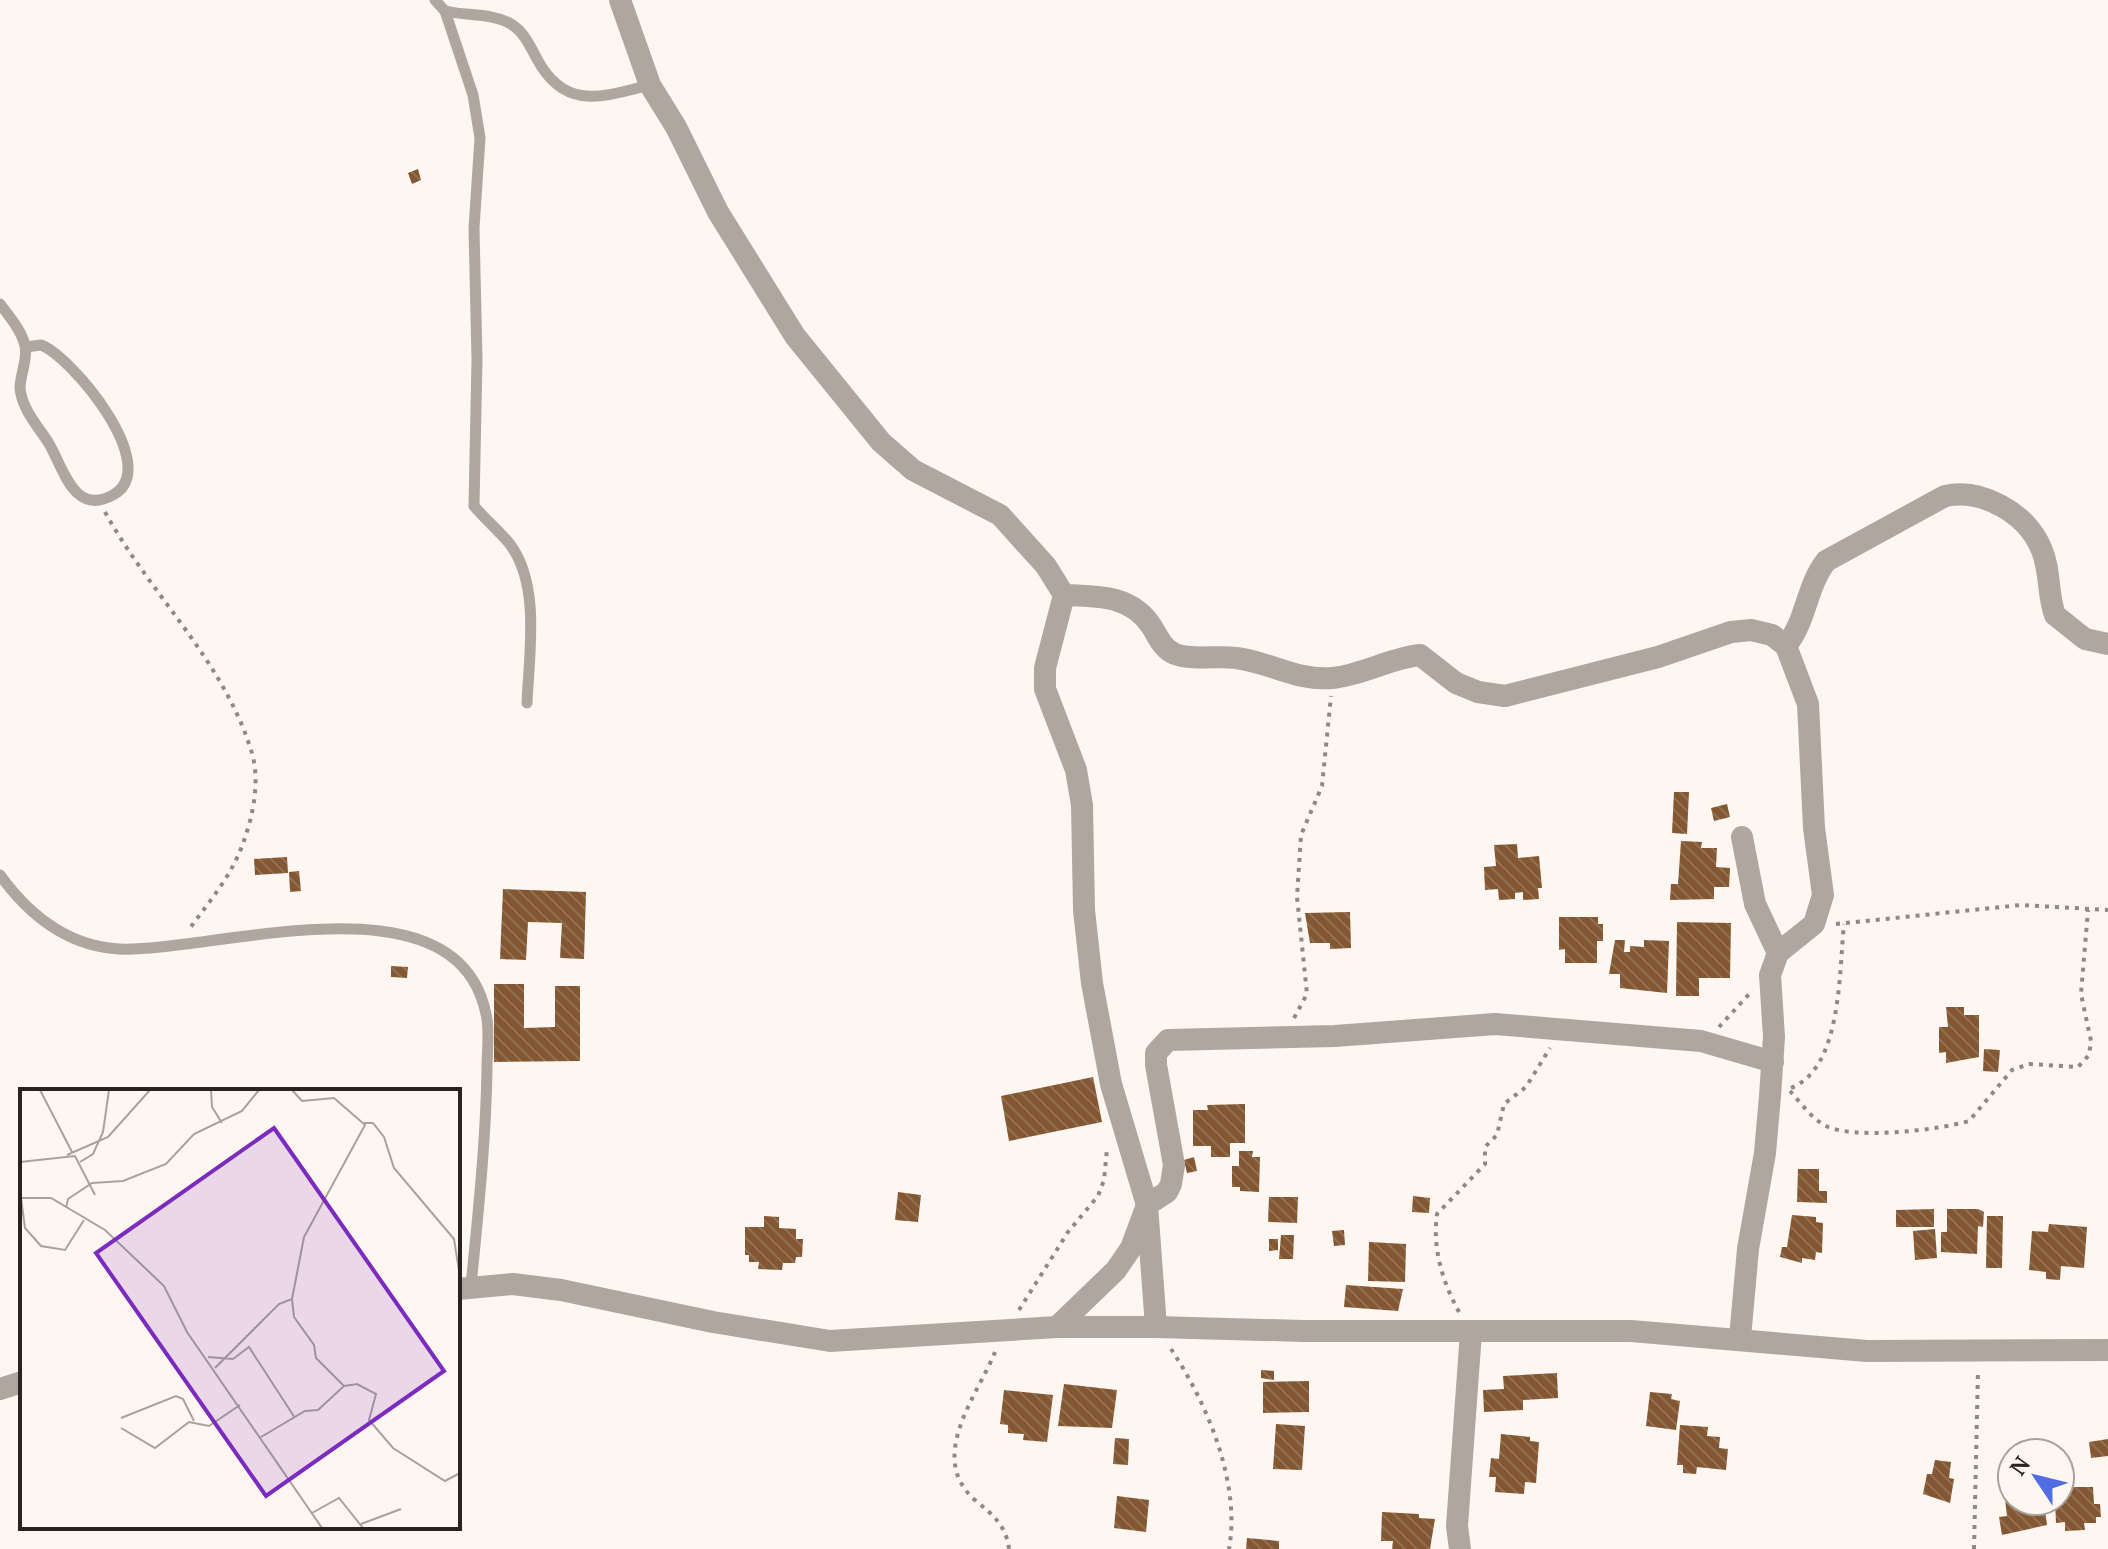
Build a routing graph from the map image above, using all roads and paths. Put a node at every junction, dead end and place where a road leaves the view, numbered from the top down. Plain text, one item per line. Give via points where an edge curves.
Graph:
1 (435, 0) edge
2 (620, 0) edge
3 (445, 11) junction
4 (650, 85) junction
5 (0, 304) edge
6 (26, 347) junction
7 (98, 500) junction
8 (1064, 595) junction
9 (2108, 644) edge
10 (1786, 646) junction
11 (1332, 678) junction
12 (527, 703) dead end
13 (1742, 837) dead end
14 (0, 875) edge
15 (2088, 910) junction
16 (2108, 910) edge
17 (1814, 924) junction
18 (1844, 924) junction
19 (178, 944) junction
20 (1776, 958) junction
21 (1284, 1023) dead end
22 (1560, 1028) junction
23 (1701, 1041) junction
24 (1773, 1062) junction
25 (1779, 1093) junction
26 (1109, 1135) dead end
27 (1147, 1205) junction
28 (464, 1287) edge
29 (1057, 1327) junction
30 (1156, 1327) junction
31 (1004, 1330) junction
32 (1471, 1332) junction
33 (1740, 1338) junction
34 (2108, 1350) edge
35 (1979, 1351) junction
36 (20, 1383) edge
37 (0, 1389) edge
38 (1009, 1549) edge
39 (1229, 1549) edge
40 (1460, 1549) edge
41 (1974, 1549) edge

1 - 3 lane
2 - 4 street
3 - 4 lane via 514,25 553,82 574,95 599,98
3 - 12 lane via 479,127 474,506 521,564 528,597
4 - 8 street via 753,272 849,405 913,470 1000,515
5 - 6 lane
6 - 7 lane via 20,387 32,421 73,490
6 - 7 lane via 41,345 62,359 124,440 131,465 126,485
7 - 19 path via 124,547 199,649 252,752 255,785 242,848
8 - 11 street via 1124,601 1139,611 1170,652 1237,658 1293,676
8 - 27 street via 1045,668 1045,689 1076,770 1092,983 1111,1084
9 - 10 street via 2085,639 2055,615 2041,549 2029,529 2011,511 1962,492 1945,496 1826,561
10 - 11 street via 1772,635 1731,632 1658,657 1505,696 1456,683 1420,655
10 - 17 street via 1811,725 1814,828 1823,895
11 - 21 path via 1322,786 1305,822 1298,860 1307,994 1302,1008
13 - 20 street via 1755,904
14 - 19 lane via 43,923 78,939 118,949
15 - 16 path
15 - 18 path via 2021,905
15 - 25 path via 2081,994 2091,1041 2089,1055 2078,1067 2019,1066 1969,1121 1900,1130 1835,1130
17 - 18 path
17 - 20 street
18 - 25 path via 1830,1040 1819,1067 1805,1083
19 - 28 lane via 294,928 356,930 396,934 462,964 476,983 487,1015 480,1198
20 - 23 path via 1742,1004
20 - 24 street
22 - 23 street
22 - 27 street via 1495,1024 1335,1036 1168,1040 1156,1053 1156,1065 1174,1177 1167,1192
22 - 32 path via 1531,1081 1500,1111 1497,1135 1485,1147 1485,1164 1437,1214 1443,1276
23 - 24 street
24 - 25 street
25 - 33 street via 1748,1249
26 - 31 path via 1098,1196
27 - 29 street via 1131,1248 1116,1270
27 - 30 street
28 - 31 street via 513,1284 561,1290 830,1341
29 - 30 street
29 - 31 street
30 - 32 street
30 - 39 path via 1183,1368 1217,1449 1231,1495
31 - 38 path via 961,1419 955,1447 964,1488 1003,1526
32 - 33 street via 1631,1331
32 - 40 street via 1457,1526
33 - 35 street via 1867,1351
34 - 35 street
35 - 41 path
36 - 37 street

